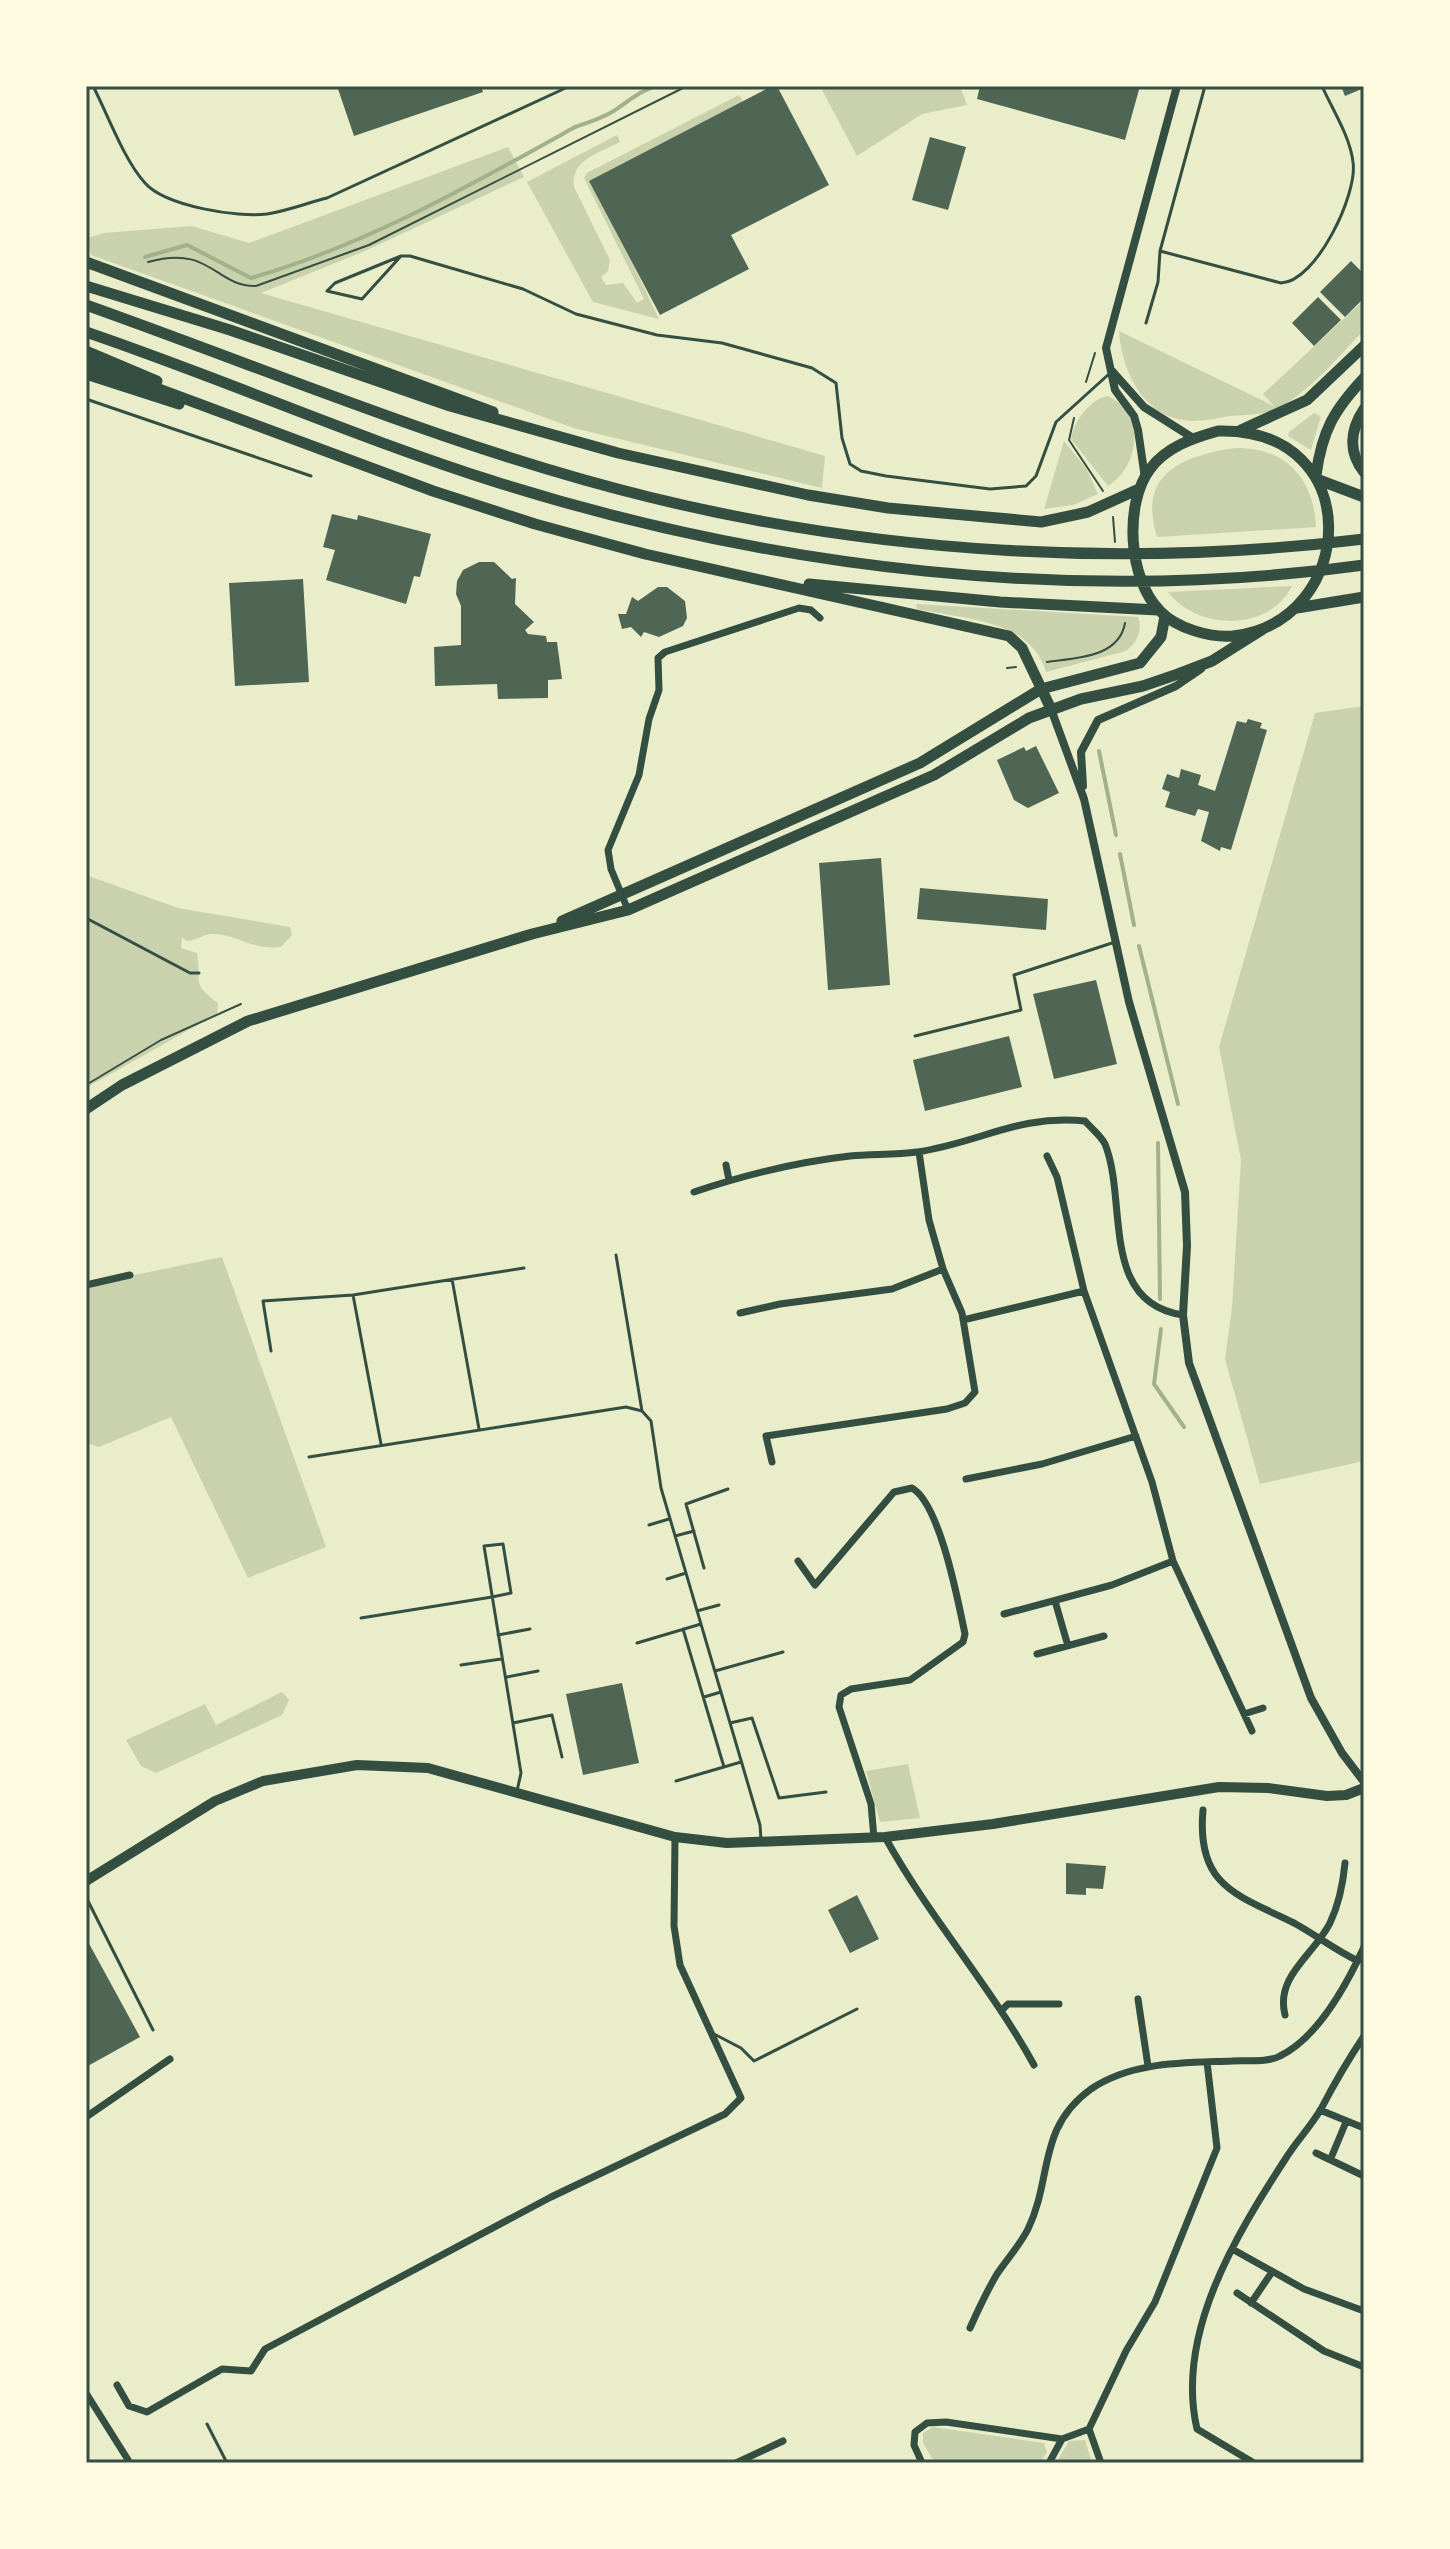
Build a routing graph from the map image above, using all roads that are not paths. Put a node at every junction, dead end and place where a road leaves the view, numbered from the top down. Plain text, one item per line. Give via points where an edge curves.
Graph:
1 (93, 86) edge
2 (570, 86) edge
3 (1177, 86) edge
4 (1205, 86) edge
5 (1322, 86) edge
6 (1160, 251) junction
7 (401, 256) junction
8 (86, 262) edge
9 (86, 286) edge
10 (86, 305) edge
11 (1146, 323) dead end
12 (86, 332) edge
13 (1364, 346) edge
14 (86, 351) edge
15 (86, 362) edge
16 (1112, 371) junction
17 (86, 374) edge
18 (1364, 378) edge
19 (86, 399) edge
20 (1364, 409) edge
21 (245, 421) junction
22 (272, 431) junction
23 (1241, 431) junction
24 (553, 435) junction
25 (1193, 438) junction
26 (1364, 472) edge
27 (311, 476) dead end
28 (1318, 478) junction
29 (1142, 484) junction
30 (1364, 497) edge
31 (1364, 540) edge
32 (1361, 566) edge
33 (780, 582) junction
34 (1364, 597) edge
35 (1297, 608) junction
36 (1162, 613) junction
37 (820, 618) dead end
38 (1263, 629) junction
39 (1212, 661) junction
40 (1041, 689) junction
41 (1051, 709) junction
42 (1084, 799) junction
43 (622, 894) junction
44 (628, 910) junction
45 (86, 918) edge
46 (532, 934) junction
47 (1116, 942) junction
48 (199, 973) dead end
49 (915, 1036) dead end
50 (86, 1109) edge
51 (919, 1152) junction
52 (1047, 1156) dead end
53 (726, 1165) dead end
54 (729, 1180) junction
55 (694, 1192) dead end
56 (616, 1255) dead end
57 (524, 1268) dead end
58 (943, 1269) junction
59 (130, 1275) dead end
60 (452, 1279) junction
61 (86, 1285) edge
62 (1084, 1291) junction
63 (353, 1295) junction
64 (740, 1313) dead end
65 (1183, 1315) junction
66 (963, 1320) junction
67 (271, 1351) dead end
68 (642, 1411) junction
69 (479, 1430) junction
70 (1136, 1436) junction
71 (381, 1445) junction
72 (309, 1457) dead end
73 (772, 1462) dead end
74 (966, 1479) dead end
75 (728, 1489) dead end
76 (670, 1518) junction
77 (649, 1525) dead end
78 (694, 1531) junction
79 (675, 1536) junction
80 (798, 1561) dead end
81 (1173, 1561) junction
82 (704, 1568) dead end
83 (686, 1573) junction
84 (667, 1579) dead end
85 (492, 1597) junction
86 (1055, 1601) junction
87 (719, 1605) dead end
88 (697, 1611) junction
89 (1004, 1614) dead end
90 (361, 1618) dead end
91 (701, 1624) junction
92 (530, 1629) dead end
93 (683, 1629) junction
94 (498, 1635) junction
95 (1104, 1636) dead end
96 (637, 1643) dead end
97 (1068, 1646) junction
98 (783, 1652) dead end
99 (1037, 1654) dead end
100 (502, 1659) junction
101 (461, 1665) dead end
102 (538, 1671) dead end
103 (715, 1671) junction
104 (505, 1677) junction
105 (721, 1692) junction
106 (704, 1697) junction
107 (1263, 1708) dead end
108 (1244, 1714) junction
109 (513, 1723) junction
110 (730, 1723) junction
111 (1252, 1731) dead end
112 (562, 1757) dead end
113 (742, 1762) junction
114 (724, 1767) junction
115 (676, 1781) dead end
116 (1364, 1785) edge
117 (517, 1791) junction
118 (826, 1792) dead end
119 (1203, 1810) dead end
120 (675, 1837) junction
121 (880, 1838) junction
122 (761, 1842) junction
123 (1345, 1863) dead end
124 (86, 1881) edge
125 (86, 1897) edge
126 (1319, 1941) junction
127 (1364, 1947) edge
128 (1358, 1961) junction
129 (1138, 1999) dead end
130 (1059, 2004) dead end
131 (857, 2009) dead end
132 (1001, 2011) junction
133 (1285, 2015) dead end
134 (153, 2030) dead end
135 (711, 2032) junction
136 (1364, 2036) edge
137 (170, 2059) dead end
138 (1207, 2062) junction
139 (1034, 2065) dead end
140 (1148, 2066) junction
141 (1320, 2110) junction
142 (86, 2117) edge
143 (1346, 2122) junction
144 (1364, 2128) edge
145 (1316, 2153) dead end
146 (1331, 2158) junction
147 (1364, 2176) edge
148 (1234, 2250) junction
149 (1272, 2272) junction
150 (1237, 2293) dead end
151 (1251, 2303) junction
152 (1364, 2311) edge
153 (970, 2328) dead end
154 (1364, 2367) edge
155 (117, 2385) dead end
156 (86, 2393) edge
157 (207, 2424) dead end
158 (1089, 2429) junction
159 (1062, 2439) junction
160 (783, 2441) dead end
161 (741, 2462) edge
162 (130, 2463) edge
163 (227, 2463) edge
164 (922, 2463) edge
165 (1049, 2463) edge
166 (1101, 2463) edge
167 (1254, 2463) edge

1 - 2 lane via 142,179 158,194 252,214 327,198
3 - 16 street via 1107,340
4 - 6 lane
5 - 6 lane via 1354,171 1339,218 1307,272 1281,283
6 - 11 lane
7 - 7 lane via 335,283 327,291 362,299
7 - 16 lane via 523,289 576,314 657,335 722,343 821,371 839,390 850,464 868,473 990,489 1026,486 1036,476 1056,422
8 - 24 highway
9 - 24 highway
10 - 31 highway via 568,475 736,516 915,543 1094,553 1228,551
12 - 32 highway via 496,482 739,545 999,576 1219,578
13 - 23 highway via 1307,400
14 - 21 highway
15 - 21 highway
16 - 25 street via 1144,407
16 - 29 street via 1115,390 1138,430
17 - 22 highway
18 - 28 highway via 1337,407 1321,443
19 - 27 lane
20 - 26 highway via 1352,448
21 - 22 highway
22 - 33 highway via 535,524
23 - 25 highway
23 - 28 highway via 1271,437 1293,450
24 - 29 highway via 808,495 976,517 1041,522 1073,516
25 - 29 highway via 1170,451
28 - 30 highway
28 - 35 highway via 1326,498 1326,552
29 - 36 highway via 1134,527 1137,565
33 - 36 highway
33 - 40 highway via 1009,636 1022,648
34 - 35 highway
35 - 38 highway
36 - 38 highway via 1207,634 1231,636
36 - 40 highway via 1161,637 1140,663
37 - 43 street via 799,608 660,654 659,690 639,775 608,850
38 - 39 highway
39 - 41 highway via 1143,686
39 - 42 street via 1176,686 1098,720 1081,752
40 - 41 highway
40 - 43 highway via 920,763
41 - 42 street
41 - 44 highway via 934,775
42 - 47 street
43 - 44 street
43 - 46 highway
44 - 46 highway
45 - 48 lane
46 - 50 highway via 248,1021
47 - 49 lane via 1014,975 1021,1010
47 - 65 street via 1185,1192
51 - 54 street via 847,1157
51 - 58 street
51 - 65 street via 1032,1120 1085,1121 1104,1142 1127,1273 1143,1298
52 - 62 street via 1057,1177
53 - 54 street
54 - 55 street
56 - 68 lane
57 - 60 lane
58 - 64 street via 892,1289
58 - 66 street
59 - 61 street
60 - 63 lane
60 - 69 lane
62 - 66 street
62 - 70 street
63 - 67 lane via 263,1301
63 - 71 lane
65 - 116 street via 1194,1378 1311,1698
66 - 73 street via 975,1392 965,1403 766,1436
68 - 69 lane via 626,1407
68 - 76 lane via 651,1421
69 - 71 lane
70 - 74 street via 1042,1464
70 - 81 street
71 - 72 lane
75 - 78 lane via 686,1504
76 - 77 lane
76 - 79 lane
78 - 79 lane
78 - 82 lane
79 - 83 lane
80 - 121 street via 815,1585 894,1492 912,1488 923,1494 948,1561 963,1642 910,1680 841,1695 839,1707
81 - 86 street
81 - 108 street
83 - 84 lane
83 - 88 lane
85 - 85 lane via 511,1593 503,1544 484,1546
85 - 90 lane
85 - 94 lane
86 - 89 street
86 - 97 street
87 - 88 lane
88 - 91 lane
91 - 93 lane
91 - 103 lane
92 - 94 lane
93 - 96 lane
93 - 106 lane
94 - 100 lane
95 - 97 street
97 - 99 street
98 - 103 lane
100 - 101 lane
100 - 104 lane
102 - 104 lane
103 - 105 lane
104 - 109 lane
105 - 106 lane
105 - 110 lane
106 - 114 lane
107 - 108 street
108 - 111 street
109 - 112 lane via 552,1715
109 - 117 lane via 521,1773
110 - 113 lane
110 - 118 lane via 752,1718 779,1798
113 - 114 lane
113 - 122 lane
114 - 115 lane
116 - 121 main road via 1346,1795 1327,1796 1219,1787
117 - 120 main road
117 - 124 main road via 415,1767 357,1765 310,1771 263,1781 215,1801
119 - 126 street via 1215,1876 1242,1900
120 - 122 main road
120 - 135 street via 674,1926 680,1965
121 - 122 main road
121 - 132 street
123 - 126 street via 1338,1903
125 - 134 lane
126 - 128 street
126 - 133 street via 1282,1993
127 - 128 street
128 - 138 street via 1307,2036 1281,2056
129 - 140 street
130 - 132 street via 1008,2004
131 - 135 lane via 754,2061
132 - 139 street
135 - 155 street via 741,2098 725,2114 551,2197 265,2349 251,2371 222,2369 147,2412 129,2406
136 - 141 street
137 - 142 street
138 - 140 street
138 - 158 street via 1217,2148 1158,2297
140 - 153 street via 1089,2091 1055,2127 1040,2198 1027,2230
141 - 143 street
141 - 148 street via 1250,2214
143 - 144 street
143 - 146 street
145 - 146 street
146 - 147 street
148 - 149 street
148 - 167 street via 1206,2314 1192,2372 1192,2407 1197,2429
149 - 151 street
149 - 152 street
150 - 151 street
151 - 154 street via 1324,2351
156 - 162 street
157 - 163 lane
158 - 159 street
158 - 166 street
159 - 164 street via 927,2423 915,2432
159 - 165 street
160 - 161 street

